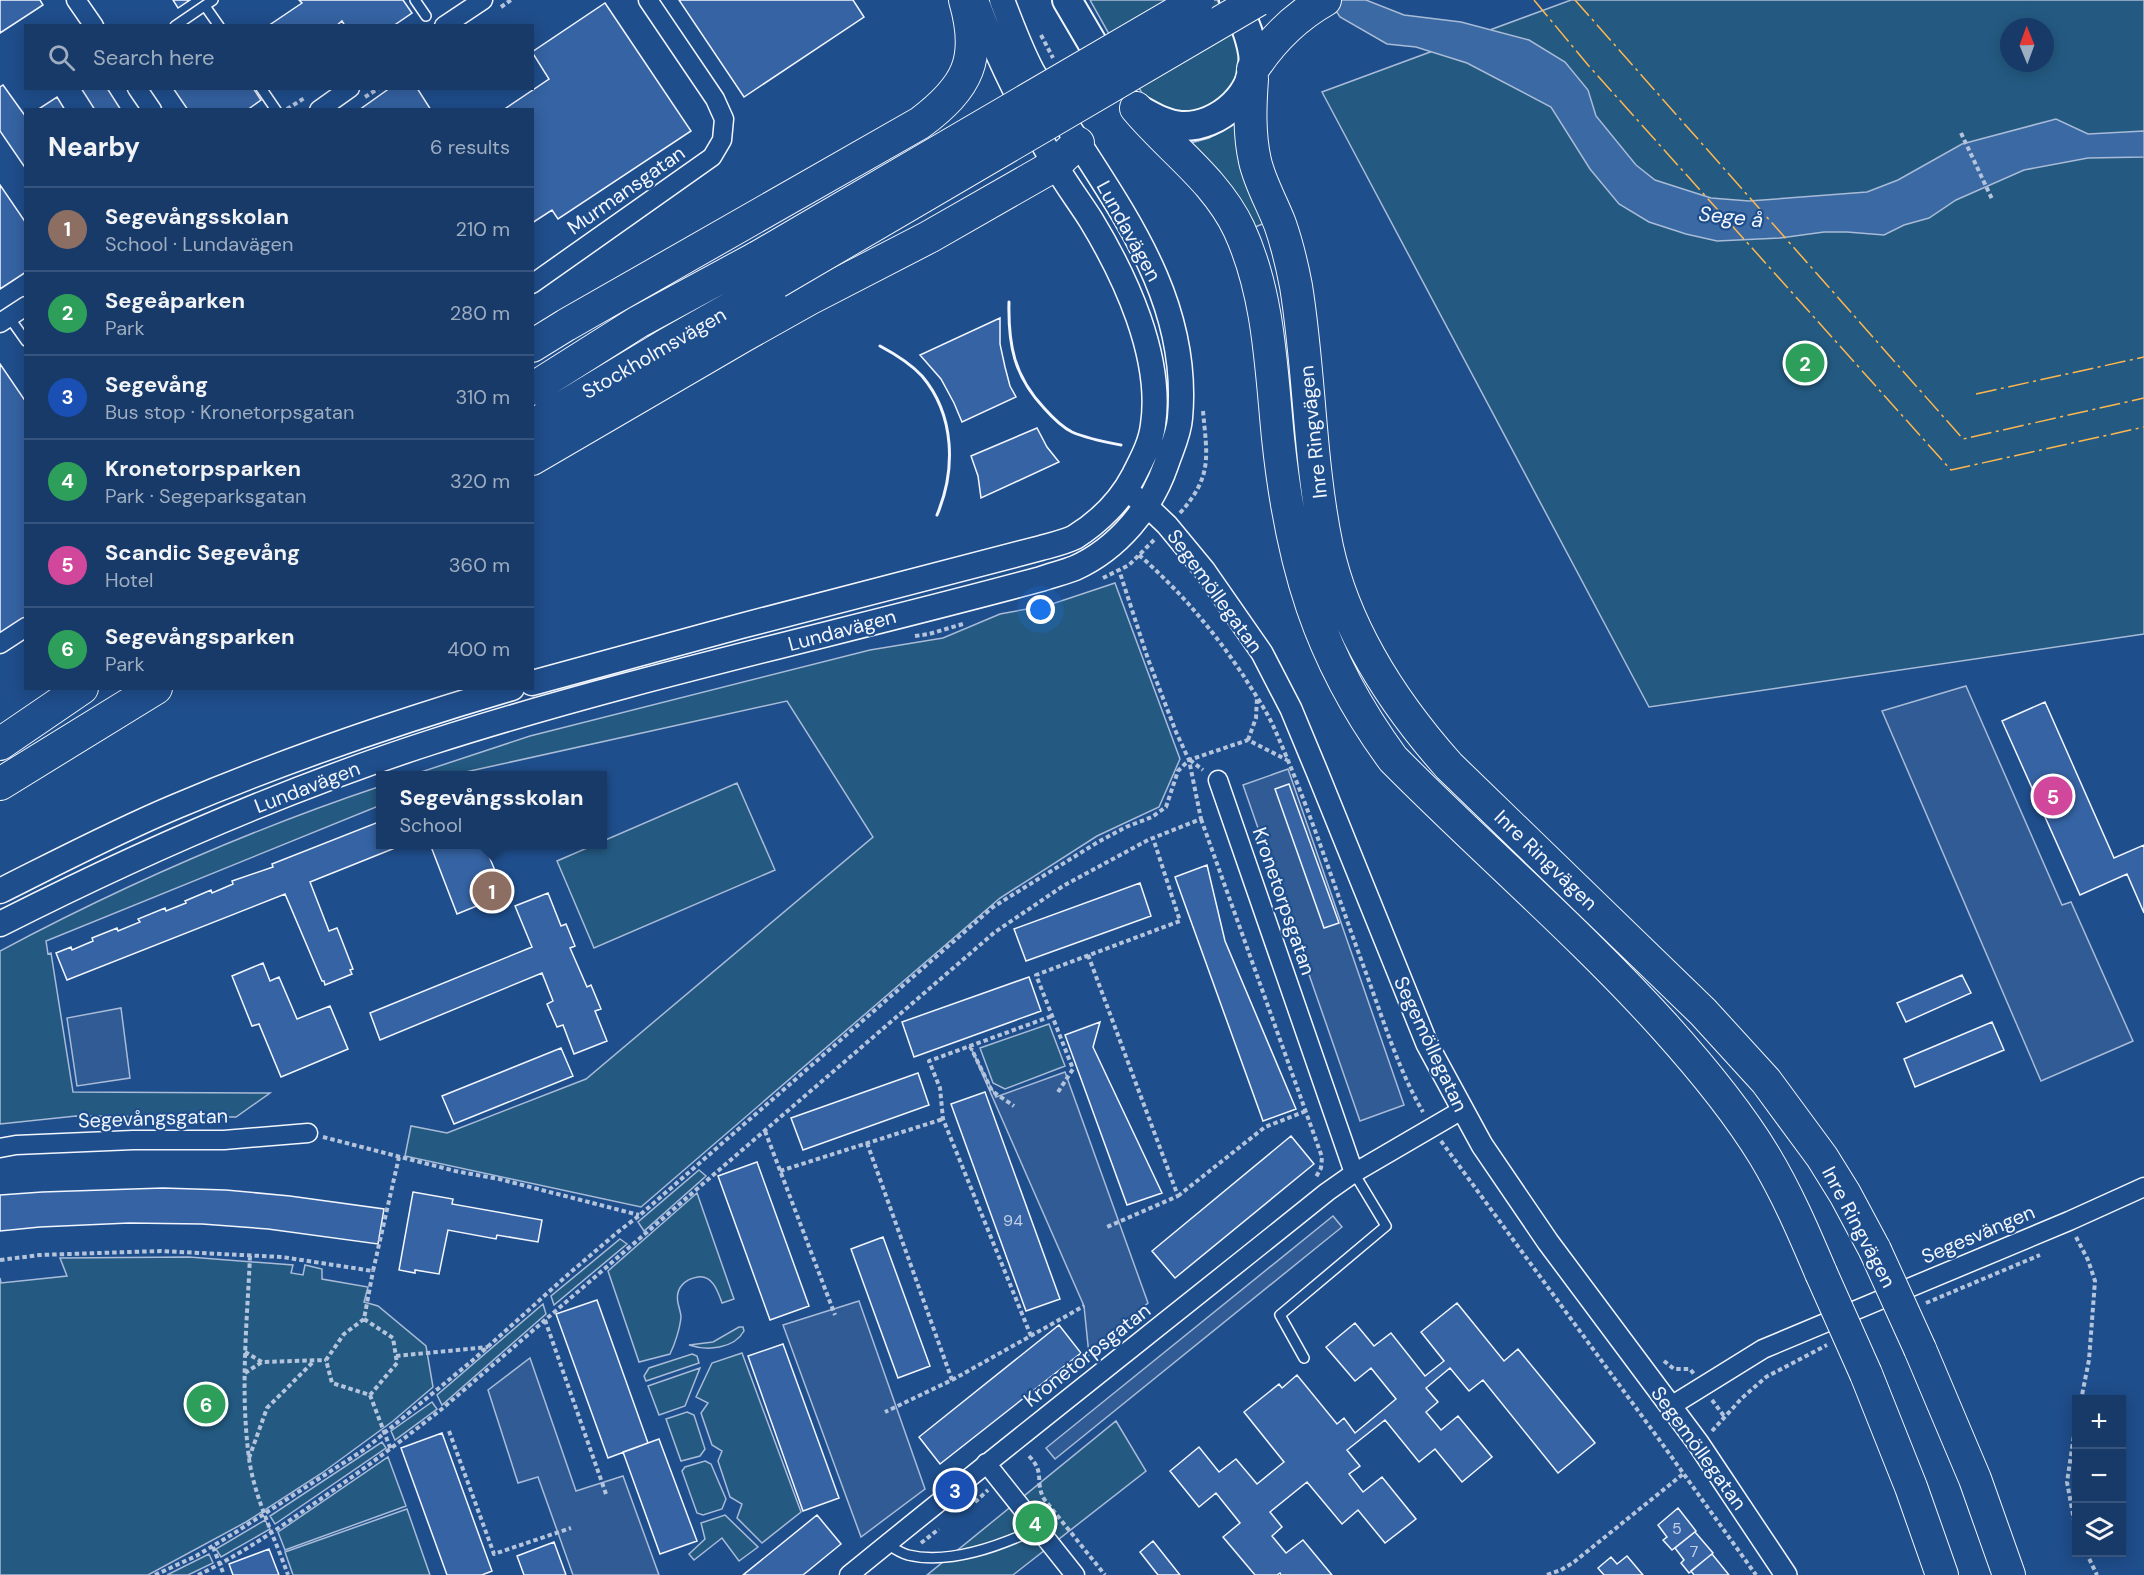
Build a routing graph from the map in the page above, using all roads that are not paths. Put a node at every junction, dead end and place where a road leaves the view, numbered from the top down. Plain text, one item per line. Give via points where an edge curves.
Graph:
1 (76, 0) edge
2 (415, 0) edge
3 (483, 0) edge
4 (648, 0) edge
5 (965, 0) edge
6 (975, 0) edge
7 (1002, 0) edge
8 (1067, 0) edge
9 (1198, 0) edge
10 (1234, 0) edge
11 (1257, 0) edge
12 (209, 3) edge
13 (1316, 5) edge
14 (426, 16) dead end
15 (93, 24) edge
16 (178, 24) edge
17 (218, 24) edge
18 (447, 24) edge
19 (1252, 74) junction
20 (138, 90) edge
21 (262, 90) edge
22 (347, 90) edge
23 (151, 108) edge
24 (275, 108) edge
25 (321, 108) edge
26 (1136, 108) junction
27 (1078, 142) junction
28 (1055, 165) junction
29 (534, 283) edge
30 (24, 307) edge
31 (4, 320) edge
32 (24, 339) edge
33 (534, 345) edge
34 (534, 388) edge
35 (534, 425) edge
36 (534, 458) edge
37 (1126, 490) junction
38 (1146, 505) junction
39 (24, 628) edge
40 (0, 644) edge
41 (534, 682) edge
42 (47, 690) edge
43 (79, 690) edge
44 (130, 690) edge
45 (153, 690) edge
46 (505, 690) edge
47 (0, 725) edge
48 (0, 744) edge
49 (1218, 780) dead end
50 (0, 782) edge
51 (0, 891) edge
52 (0, 924) edge
53 (1462, 1110) junction
54 (308, 1133) road end
55 (0, 1148) edge
56 (1354, 1173) junction
57 (2144, 1187) edge
58 (1304, 1358) dead end
59 (1671, 1406) junction
60 (986, 1463) junction
61 (1038, 1528) junction
62 (887, 1544) junction
63 (859, 1572) edge
64 (1075, 1575) edge
65 (1786, 1575) edge
66 (1942, 1575) edge
67 (2009, 1575) edge

1 - 15 street
2 - 14 lane
3 - 18 street
4 - 29 street, Murmansgatan via 716,99 724,120 722,140 712,157
5 - 33 highway via 973,51 959,86 945,104 920,123
6 - 28 main road, Lundavägen via 1010,83
7 - 27 main road, Lundavägen via 1033,72
8 - 26 highway via 1104,65
9 - 34 highway, Stockholmsvägen, bridge via 758,257 638,322
10 - 19 highway via 1253,53
11 - 35 highway, Stockholmsvägen, bridge
12 - 16 lane
12 - 17 lane
13 - 19 highway via 1283,31
19 - 26 highway via 1228,110 1196,126 1163,122
19 - 67 highway, Inre Ringvägen, bridge via 1251,134 1256,162 1286,241 1296,285 1319,499 1328,548 1340,590 1374,665 1419,732 1449,766 1703,1012 1766,1081 1822,1157 1875,1250 1920,1349 1975,1479
20 - 23 street
21 - 24 lane
22 - 25 street
26 - 66 highway, Inre Ringvägen, bridge via 1217,194 1238,226 1251,257 1268,336 1292,533 1314,614 1349,692 1393,759 1637,997 1684,1048 1764,1155 1789,1201 1866,1374
27 - 28 highway
27 - 38 main road, Lundavägen via 1148,256 1178,346 1180,420 1160,482
28 - 36 highway via 752,331
28 - 37 main road, Lundavägen via 1111,255 1149,355 1155,403 1153,427 1148,448
30 - 31 street
31 - 32 lane
37 - 38 street, Segemöllegatan
37 - 41 main road, Lundavägen via 1074,537 1052,545
38 - 52 main road, Lundavägen via 1110,547 1075,568 568,701 430,743 210,824
38 - 53 street, Segemöllegatan via 1205,570 1262,653 1314,763 1427,1044
39 - 40 street
42 - 47 highway
43 - 48 highway
44 - 50 highway
45 - 50 highway
46 - 51 main road, Lundavägen via 314,752 176,806
49 - 56 street, Kronetorpsgatan
53 - 56 street, Kronetorpsgatan
53 - 59 street, Segemöllegatan via 1548,1242
54 - 55 street, Segevångsgatan
56 - 58 lane via 1386,1226 1280,1315
56 - 60 street, Kronetorpsgatan
57 - 59 street, Segesvängen via 1763,1349
59 - 65 street, Segemöllegatan
60 - 61 street
60 - 62 street, Kronetorpsgatan
61 - 62 lane via 1009,1542 944,1558 906,1555
61 - 64 street
62 - 63 street, Kronetorpsgatan

